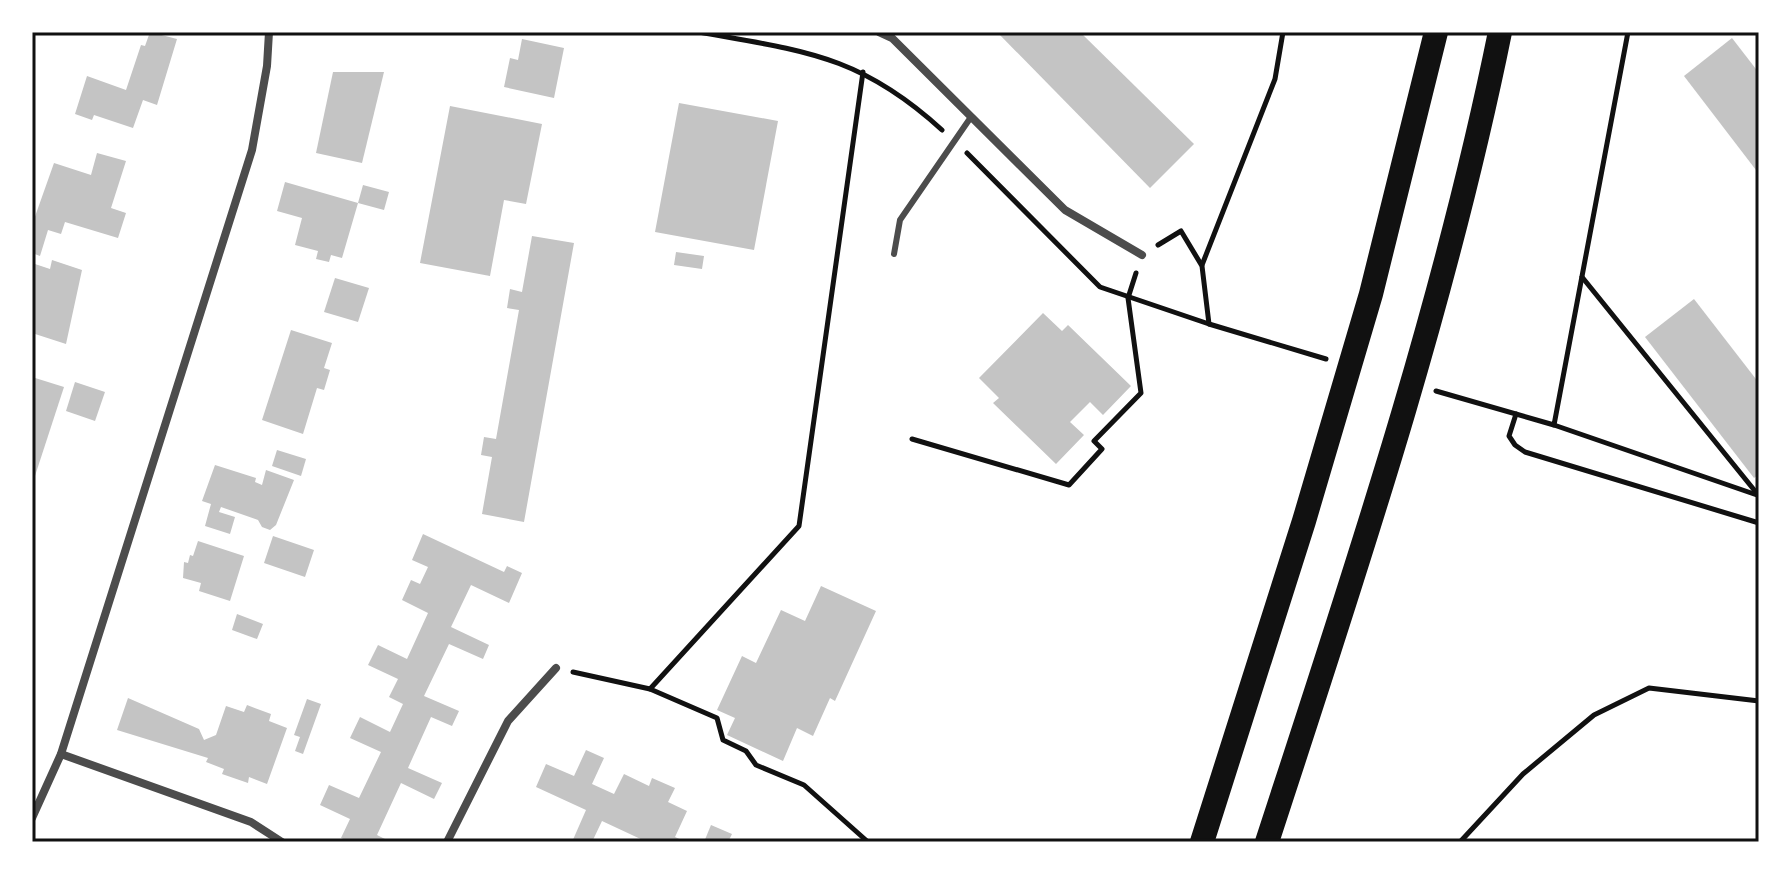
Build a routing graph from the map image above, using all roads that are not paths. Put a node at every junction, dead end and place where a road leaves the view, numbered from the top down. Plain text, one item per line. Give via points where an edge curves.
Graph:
1 (269, 32) edge
2 (879, 32) edge
3 (1436, 32) edge
4 (1500, 32) edge
5 (971, 117) junction
6 (894, 254) dead end
7 (1142, 255) road end
8 (556, 668) road end
9 (61, 754) junction
10 (32, 818) edge
11 (448, 841) edge
12 (282, 842) edge
13 (460, 842) edge
14 (1202, 842) edge
15 (1267, 842) edge

1 - 9 street via 252,150
2 - 5 street via 892,38
3 - 14 highway via 1366,309
4 - 15 highway via 1435,303
5 - 6 lane via 900,220
5 - 7 street via 1065,210
8 - 11 street via 508,721
9 - 10 street
9 - 12 street via 251,822
11 - 13 street

